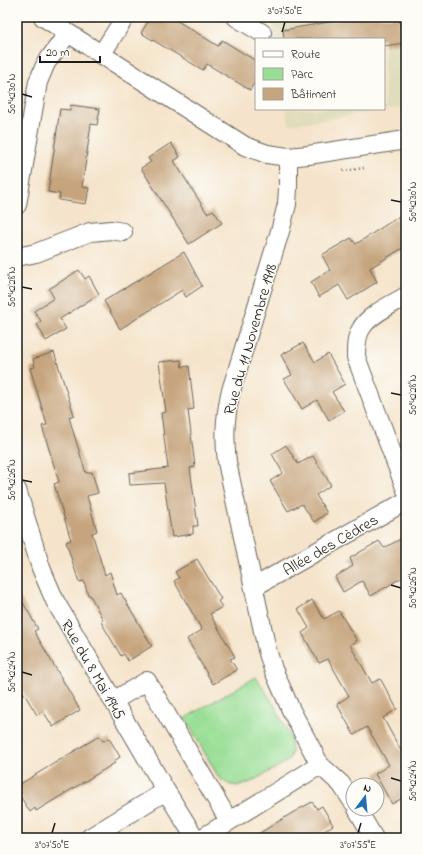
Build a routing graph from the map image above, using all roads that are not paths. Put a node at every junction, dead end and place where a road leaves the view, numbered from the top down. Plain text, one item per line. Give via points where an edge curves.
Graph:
1 (43, 17) edge
2 (125, 17) edge
3 (236, 17) edge
4 (68, 33) junction
5 (262, 33) dead end
6 (101, 54) junction
7 (24, 120) edge
8 (406, 140) edge
9 (288, 157) junction
10 (17, 205) edge
11 (123, 232) dead end
12 (17, 257) edge
13 (406, 296) edge
14 (17, 490) edge
15 (406, 490) edge
16 (406, 501) edge
17 (254, 587) junction
18 (113, 702) junction
19 (320, 765) junction
20 (345, 790) edge
21 (166, 791) junction
22 (362, 817) edge
23 (229, 821) junction
24 (89, 838) edge
25 (195, 838) edge
26 (202, 838) edge
27 (374, 838) edge

1 - 4 street
2 - 6 street
3 - 5 street
4 - 6 street
4 - 7 street via 41,72
6 - 9 street via 245,146 267,154
7 - 10 street
8 - 9 street
9 - 17 street, Rue du 11 Novembre 1918 via 287,204 230,394 224,437
11 - 12 street via 90,232 36,253
13 - 15 street via 367,320 360,329 356,357
14 - 18 street, Rue du 8 Mai 1945 via 41,568 55,601
16 - 17 street, Allée des Cèdres
17 - 19 street, Rue du 11 Novembre 1918 via 273,669
18 - 21 street, Rue du 8 Mai 1945
18 - 23 street via 147,682
19 - 20 street, Rue du 11 Novembre 1918
19 - 23 street
21 - 24 street
21 - 25 street, Rue du 8 Mai 1945
22 - 27 street
23 - 26 street

